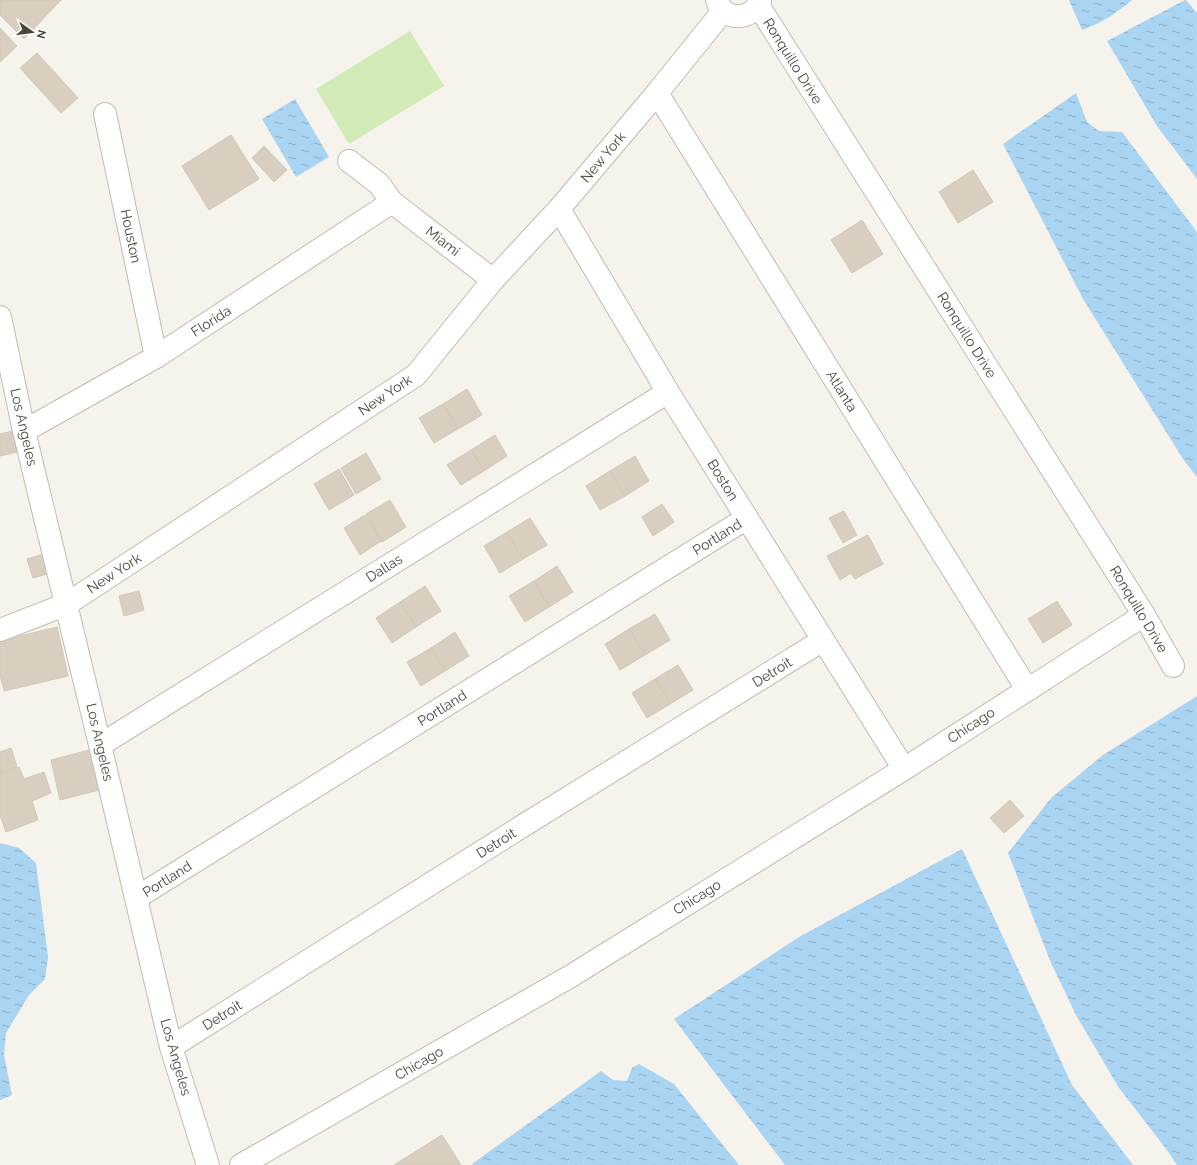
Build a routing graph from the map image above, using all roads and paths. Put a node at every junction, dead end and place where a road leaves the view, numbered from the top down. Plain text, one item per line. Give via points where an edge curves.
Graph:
1 (759, 3) edge
2 (720, 5) edge
3 (657, 93) junction
4 (105, 114) dead end
5 (349, 161) dead end
6 (392, 202) junction
7 (559, 209) junction
8 (493, 280) junction
9 (0, 317) edge
10 (156, 357) junction
11 (668, 392) junction
12 (24, 430) junction
13 (747, 518) junction
14 (67, 604) junction
15 (1144, 615) junction
16 (5, 628) edge
17 (823, 640) junction
18 (1173, 666) dead end
19 (1027, 689) junction
20 (100, 745) junction
21 (904, 769) junction
22 (136, 898) junction
23 (171, 1047) junction
24 (208, 1165) edge
25 (241, 1165) edge

1 - 2 street, Ronquillo Drive via 751,12 742,16 732,16
1 - 15 street, Ronquillo Drive
2 - 3 street, New York
3 - 7 street, New York
3 - 19 street, Atlanta
4 - 10 street, Houston
5 - 6 street, Miami via 379,184
6 - 8 street, Miami
6 - 10 street, Florida
7 - 8 street, New York
7 - 11 street, Boston
8 - 14 street, New York via 416,375
9 - 12 street, Los Angeles
10 - 12 street, Florida
11 - 13 street, Boston
11 - 20 street, Dallas
12 - 14 street, Los Angeles
13 - 17 street, Boston
13 - 22 street, Portland
14 - 16 street, New York
14 - 20 street, Los Angeles
15 - 18 street, Ronquillo Drive
15 - 19 street, Chicago
17 - 21 street, Boston
17 - 23 street, Detroit
19 - 21 street, Chicago
20 - 22 street, Los Angeles
21 - 25 street, Chicago via 571,976
22 - 23 street, Los Angeles
23 - 24 street, Los Angeles

